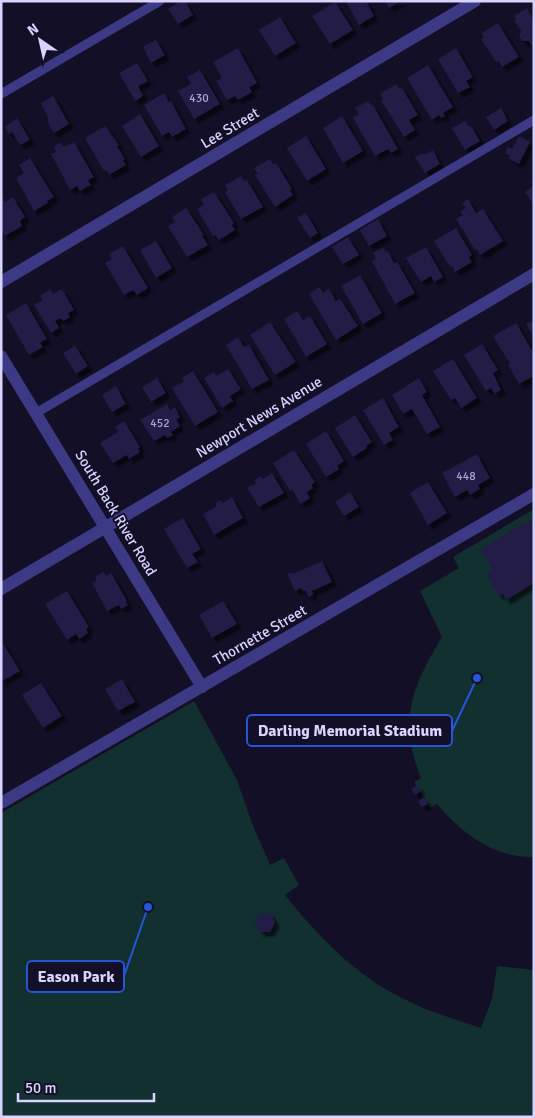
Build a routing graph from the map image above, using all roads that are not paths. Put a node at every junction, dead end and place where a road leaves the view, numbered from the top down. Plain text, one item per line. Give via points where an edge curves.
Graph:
1 (160, 1) edge
2 (476, 1) edge
3 (1, 94) edge
4 (534, 120) edge
5 (534, 274) edge
6 (1, 282) edge
7 (1, 356) edge
8 (36, 413) junction
9 (534, 494) edge
10 (105, 526) junction
11 (1, 588) edge
12 (202, 687) junction
13 (1, 803) edge

1 - 3 lane
2 - 6 street, Lee Street
4 - 8 lane
5 - 10 street, Newport News Avenue
7 - 8 street, South Back River Road
8 - 10 street, South Back River Road
9 - 12 street, Thornette Street
10 - 11 street, Newport News Avenue
10 - 12 street, South Back River Road
12 - 13 street, Thornette Street

